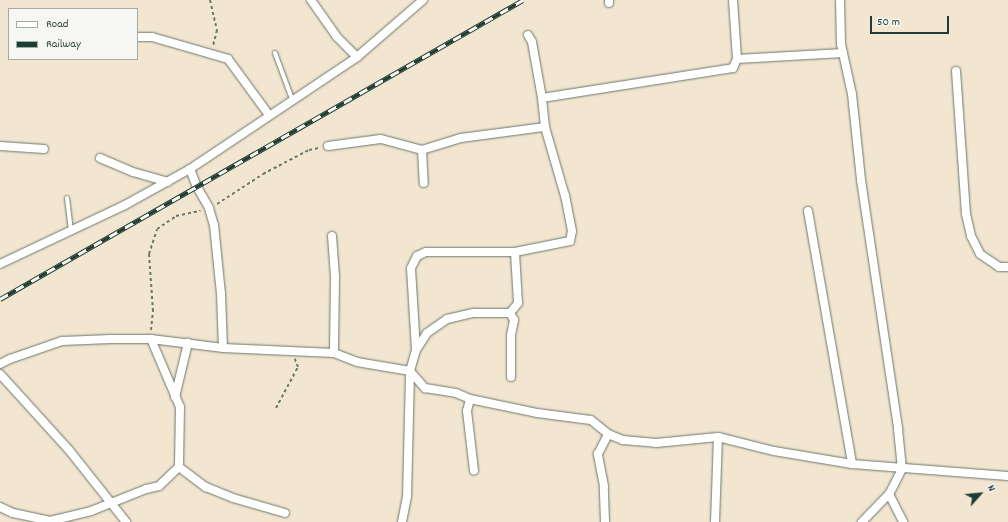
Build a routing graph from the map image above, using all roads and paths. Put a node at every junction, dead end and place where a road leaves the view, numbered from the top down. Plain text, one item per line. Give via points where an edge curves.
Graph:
1 (210, 0) edge
2 (311, 0) edge
3 (423, 0) edge
4 (733, 0) edge
5 (840, 0) edge
6 (528, 35) dead end
7 (138, 37) edge
8 (275, 53) dead end
9 (843, 53) junction
10 (210, 54) junction
11 (357, 57) junction
12 (737, 59) junction
13 (956, 71) dead end
14 (542, 98) junction
15 (292, 99) junction
16 (269, 115) junction
17 (545, 127) junction
18 (0, 146) edge
19 (328, 146) dead end
20 (44, 149) dead end
21 (422, 150) junction
22 (100, 158) dead end
23 (190, 169) junction
24 (168, 182) junction
25 (424, 183) dead end
26 (67, 198) dead end
27 (808, 211) dead end
28 (71, 230) junction
29 (332, 236) dead end
30 (515, 252) junction
31 (0, 264) edge
32 (1008, 267) edge
33 (510, 313) junction
34 (151, 339) junction
35 (188, 343) junction
36 (223, 348) junction
37 (416, 350) junction
38 (291, 351) junction
39 (334, 353) junction
40 (0, 364) edge
41 (410, 371) junction
42 (0, 374) edge
43 (511, 377) dead end
44 (175, 397) junction
45 (470, 399) junction
46 (276, 408) dead end
47 (608, 434) junction
48 (718, 437) junction
49 (852, 464) junction
50 (179, 468) junction
51 (902, 469) junction
52 (474, 471) dead end
53 (1008, 476) edge
54 (888, 494) junction
55 (110, 502) junction
56 (0, 507) edge
57 (285, 513) dead end
58 (126, 522) edge
59 (402, 522) edge
60 (605, 522) edge
61 (715, 522) edge
62 (862, 522) edge
63 (903, 522) edge

1 - 10 path via 217,30
2 - 11 street via 337,37
3 - 11 street
4 - 12 street
5 - 9 street
6 - 14 street via 532,42
7 - 10 street via 152,37
8 - 15 lane
9 - 12 street
9 - 51 street via 852,94 862,188
10 - 16 street via 228,59
11 - 15 street
12 - 14 street via 733,68
13 - 32 street via 966,214 971,236 980,254 999,267
14 - 17 street
15 - 16 street
16 - 23 street
17 - 21 street via 461,138
17 - 30 street via 565,196 572,231 570,241
18 - 20 street
19 - 21 street via 382,139
21 - 25 street
22 - 24 street via 133,172
23 - 24 street
23 - 36 street via 209,208 214,225
24 - 28 street
26 - 28 lane
27 - 49 street
28 - 31 street
29 - 39 street via 335,277
30 - 33 street via 518,303
30 - 37 street via 426,252 416,256 411,268
33 - 37 street via 474,314 447,319 427,333
33 - 43 street via 514,320
34 - 35 street
34 - 40 street via 62,341
34 - 44 street
35 - 36 street
35 - 44 street
36 - 38 street
37 - 41 street
38 - 39 street
38 - 46 path via 298,367
39 - 41 street via 357,362
41 - 45 street via 425,388 456,393
41 - 59 street via 406,497
42 - 55 street via 69,450
44 - 50 street via 180,407
45 - 47 street via 537,413 591,420
45 - 52 street via 467,411
47 - 48 street via 623,440 656,443
47 - 60 street via 598,454 604,486
48 - 49 street via 774,451
48 - 61 street
49 - 51 street
50 - 55 street via 159,486
50 - 57 street via 206,487 232,498
51 - 53 street
51 - 54 street
54 - 62 street
54 - 63 street
55 - 56 street via 91,511 50,521
55 - 58 street

